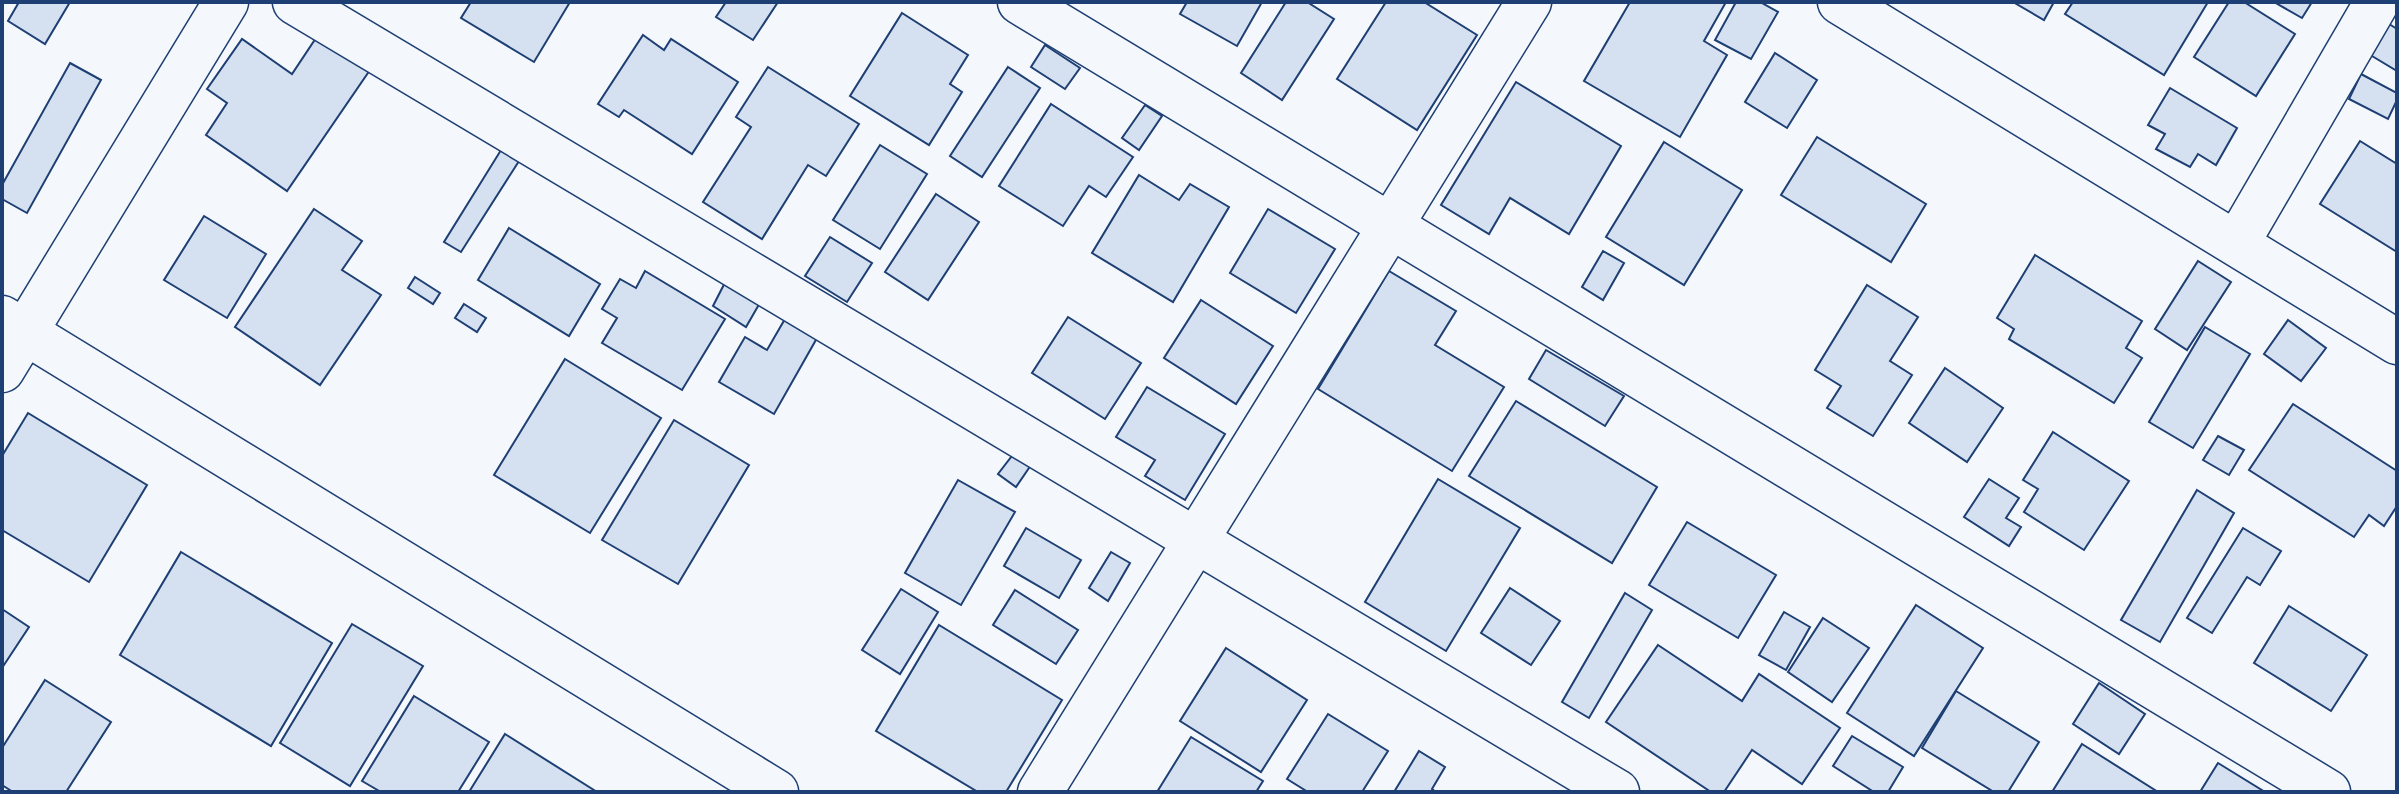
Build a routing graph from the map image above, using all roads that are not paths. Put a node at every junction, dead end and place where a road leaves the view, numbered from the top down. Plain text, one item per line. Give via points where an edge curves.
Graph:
1 (226, 2) edge
2 (295, 2) edge
3 (1020, 2) edge
4 (1529, 2) edge
5 (1840, 2) edge
6 (2377, 2) edge
7 (1391, 226) junction
8 (2237, 243) junction
9 (14, 325) edge
10 (2397, 342) edge
11 (2, 370) edge
12 (1194, 540) junction
13 (776, 792) edge
14 (1040, 792) edge
15 (1617, 792) edge
16 (2328, 792) edge

1 - 9 street
2 - 12 street
3 - 7 street
4 - 7 street
5 - 8 street
6 - 8 street
7 - 12 street
7 - 16 street
8 - 10 street
9 - 11 street
9 - 13 street
12 - 14 street
12 - 15 street

